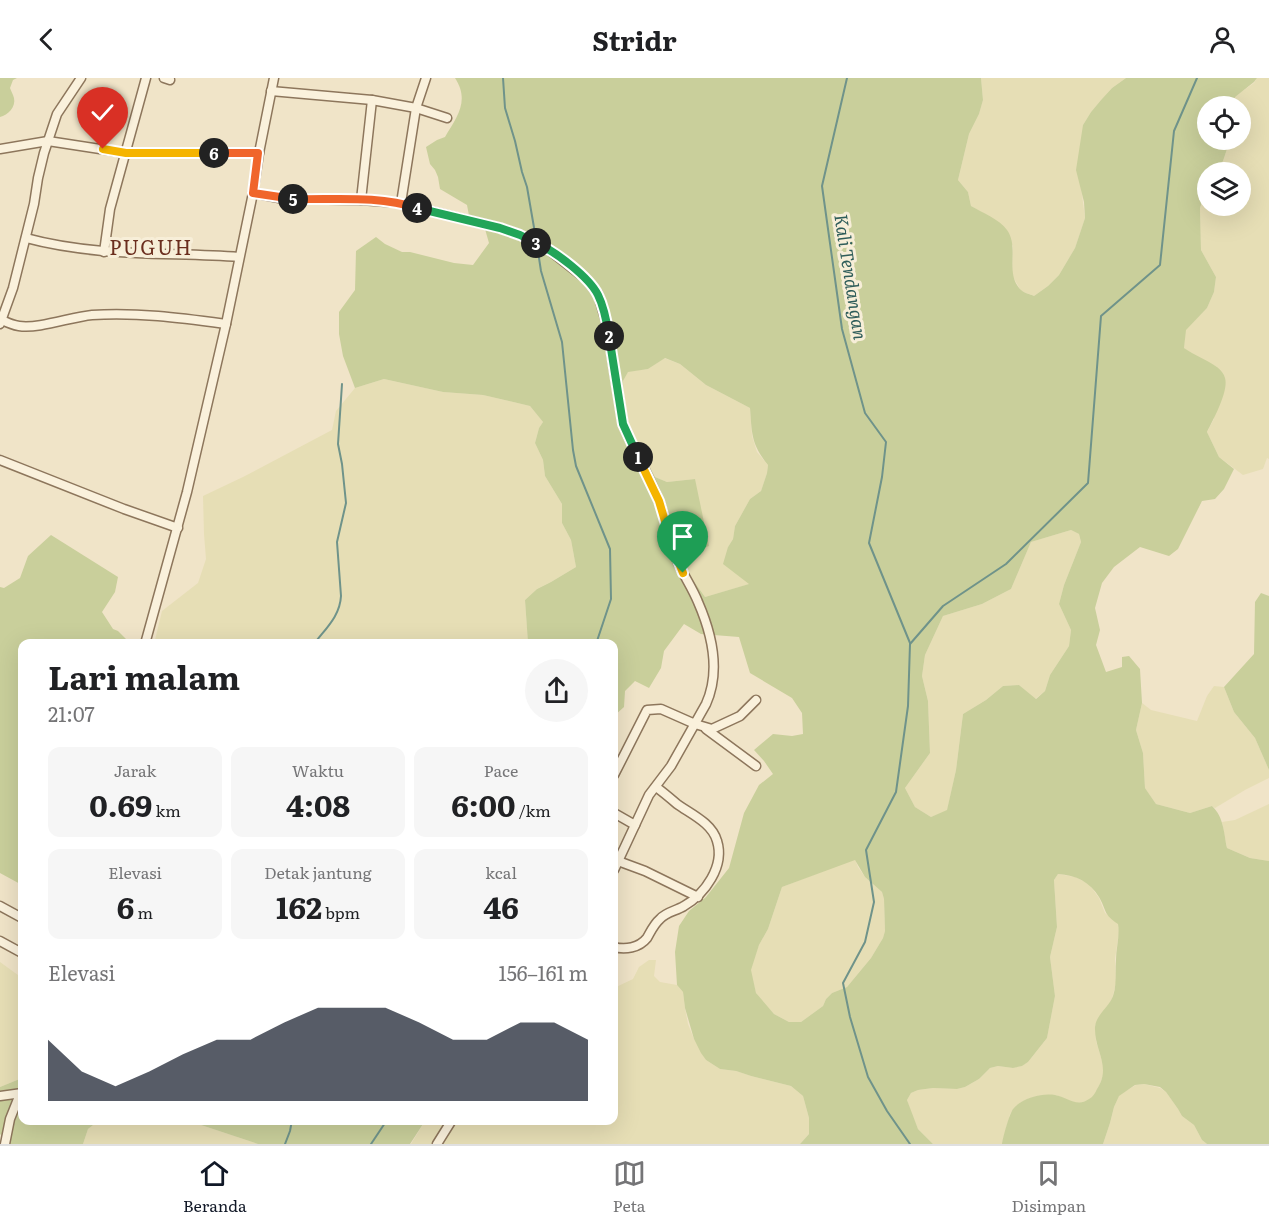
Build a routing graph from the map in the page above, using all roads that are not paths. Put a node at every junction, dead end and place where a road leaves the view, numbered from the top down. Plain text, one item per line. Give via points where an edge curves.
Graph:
1 (81, 78) edge
2 (146, 78) edge
3 (274, 78) edge
4 (426, 78) edge
5 (271, 91) junction
6 (372, 100) junction
7 (416, 108) junction
8 (447, 118) dead end
9 (48, 141) junction
10 (0, 149) edge
11 (126, 153) junction
12 (258, 153) junction
13 (253, 193) junction
14 (361, 200) junction
15 (401, 202) junction
16 (26, 238) junction
17 (104, 252) junction
18 (239, 257) junction
19 (1, 322) edge
20 (226, 324) junction
21 (0, 460) edge
22 (178, 528) junction
23 (147, 639) edge
24 (756, 700) dead end
25 (695, 724) junction
26 (704, 728) junction
27 (756, 766) dead end
28 (618, 767) edge
29 (656, 787) junction
30 (618, 815) edge
31 (635, 825) junction
32 (618, 857) edge
33 (618, 862) edge
34 (698, 897) junction
35 (0, 906) edge
36 (18, 916) edge
37 (0, 941) edge
38 (618, 948) edge
39 (18, 951) edge
40 (18, 1094) edge
41 (0, 1096) edge
42 (18, 1101) edge
43 (449, 1125) edge
44 (5, 1144) edge
45 (437, 1144) edge

1 - 9 street via 57,114
2 - 11 street
3 - 5 street
4 - 7 street
5 - 6 street
5 - 12 street
6 - 7 street
6 - 14 street
7 - 8 street
7 - 15 street
9 - 10 street
9 - 11 street
9 - 16 street
11 - 12 street
11 - 17 street via 110,209
12 - 13 street
13 - 14 street via 294,199
13 - 18 street
14 - 15 street
15 - 25 street via 500,228 544,246 586,279 598,294 611,343 623,424 656,494 678,562 698,600 711,639 714,673 710,695
16 - 17 street
16 - 19 street
17 - 18 street
18 - 20 street
19 - 20 street via 27,327 91,315 141,315
20 - 22 street
21 - 22 street
22 - 23 street
24 - 26 street via 734,720
25 - 26 street
25 - 28 street via 661,709 647,710
25 - 29 street
26 - 27 street
29 - 31 street
29 - 34 street via 702,821 718,842 716,868
30 - 31 street
31 - 32 street
33 - 34 street
34 - 38 street via 660,918 644,941
35 - 36 street
37 - 39 street
40 - 41 street
42 - 44 street
43 - 45 street

